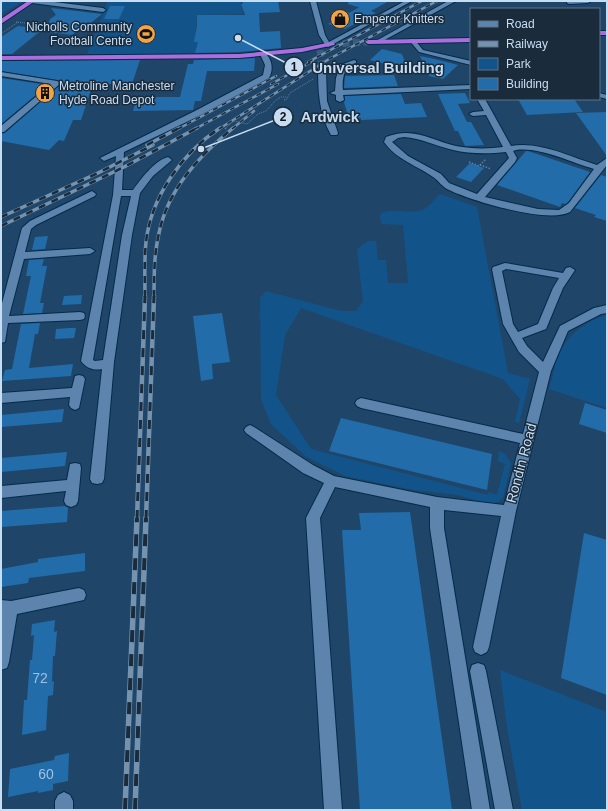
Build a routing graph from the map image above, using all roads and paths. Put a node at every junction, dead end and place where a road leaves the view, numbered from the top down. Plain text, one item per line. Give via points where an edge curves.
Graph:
1 (32, 1) edge
2 (313, 1) edge
3 (409, 1) edge
4 (453, 1) edge
5 (568, 1) edge
6 (588, 1) edge
7 (103, 10) dead end
8 (10, 21) dead end
9 (50, 21) dead end
10 (1, 22) edge
11 (18, 22) junction
12 (1, 34) edge
13 (412, 40) junction
14 (470, 40) edge
15 (368, 42) tunnel mouth
16 (377, 42) junction
17 (330, 44) junction
18 (264, 54) junction
19 (1, 58) edge
20 (354, 62) dead end
21 (470, 63) edge
22 (344, 66) junction
23 (322, 70) junction
24 (1, 74) edge
25 (470, 87) edge
26 (336, 93) junction
27 (482, 100) edge
28 (340, 101) dead end
29 (473, 114) dead end
30 (489, 115) junction
31 (3, 127) edge
32 (224, 128) dead end
33 (334, 133) dead end
34 (508, 149) junction
35 (120, 151) junction
36 (488, 156) dead end
37 (104, 158) dead end
38 (168, 160) dead end
39 (607, 161) edge
40 (470, 162) dead end
41 (480, 165) junction
42 (599, 168) junction
43 (496, 171) dead end
44 (117, 192) junction
45 (136, 193) junction
46 (92, 194) dead end
47 (480, 198) junction
48 (90, 251) dead end
49 (19, 256) junction
50 (607, 309) edge
51 (80, 316) dead end
52 (2, 320) edge
53 (515, 337) junction
54 (1, 339) edge
55 (108, 362) junction
56 (545, 371) junction
57 (79, 379) dead end
58 (77, 392) junction
59 (1, 398) edge
60 (361, 403) dead end
61 (75, 405) dead end
62 (250, 430) dead end
63 (527, 440) junction
64 (75, 468) dead end
65 (97, 479) dead end
66 (332, 481) junction
67 (74, 485) junction
68 (1, 492) edge
69 (71, 501) dead end
70 (436, 503) junction
71 (509, 511) junction
72 (79, 595) dead end
73 (6, 608) edge
74 (481, 647) dead end
75 (1, 662) edge
76 (478, 671) dead end
77 (333, 810) edge
78 (481, 810) edge
79 (504, 810) edge

1 - 7 street
1 - 10 highway
2 - 17 street via 322,35
3 - 17 street
4 - 16 street
5 - 6 street
8 - 11 path
9 - 11 path via 45,25
11 - 12 path
13 - 14 highway
13 - 16 highway
13 - 21 street via 422,50
15 - 16 highway
17 - 18 highway via 318,48
18 - 19 highway via 206,57
18 - 35 street via 269,66 266,76
20 - 22 street
22 - 23 street
22 - 26 street
23 - 32 path, bridge via 290,94 286,100 286,97 281,97 266,112 258,114 247,124 234,121
23 - 33 street via 325,113
24 - 31 street via 57,83
25 - 26 street
26 - 28 street
27 - 30 street
29 - 30 street
30 - 34 street
34 - 42 street via 527,147
34 - 47 street via 513,158 512,162
34 - 47 street via 455,148 412,135 394,136 389,139 388,142 403,157 437,176 447,185
35 - 37 street
35 - 44 street
36 - 41 path
38 - 45 street via 145,178
39 - 42 street
40 - 41 path
41 - 43 path
42 - 47 street via 562,213 535,211
44 - 45 street
44 - 55 street via 87,361 90,365 96,366
45 - 55 street via 127,235
46 - 49 street via 27,228
48 - 49 street
49 - 52 street
50 - 56 street, Rondin Road via 564,329
51 - 52 street
52 - 54 street
53 - 53 street via 542,326 567,273 505,266 497,269 508,324
53 - 56 street
55 - 65 street
56 - 63 street, Rondin Road
57 - 58 street
58 - 59 street
58 - 61 street
60 - 63 street
62 - 66 street via 308,469
63 - 71 street, Rondin Road
64 - 67 street
66 - 70 street
66 - 77 street via 313,518
67 - 68 street
67 - 69 street
70 - 71 street
70 - 78 street via 437,528
71 - 74 street, Rondin Road
72 - 73 street
73 - 75 street
76 - 79 street

